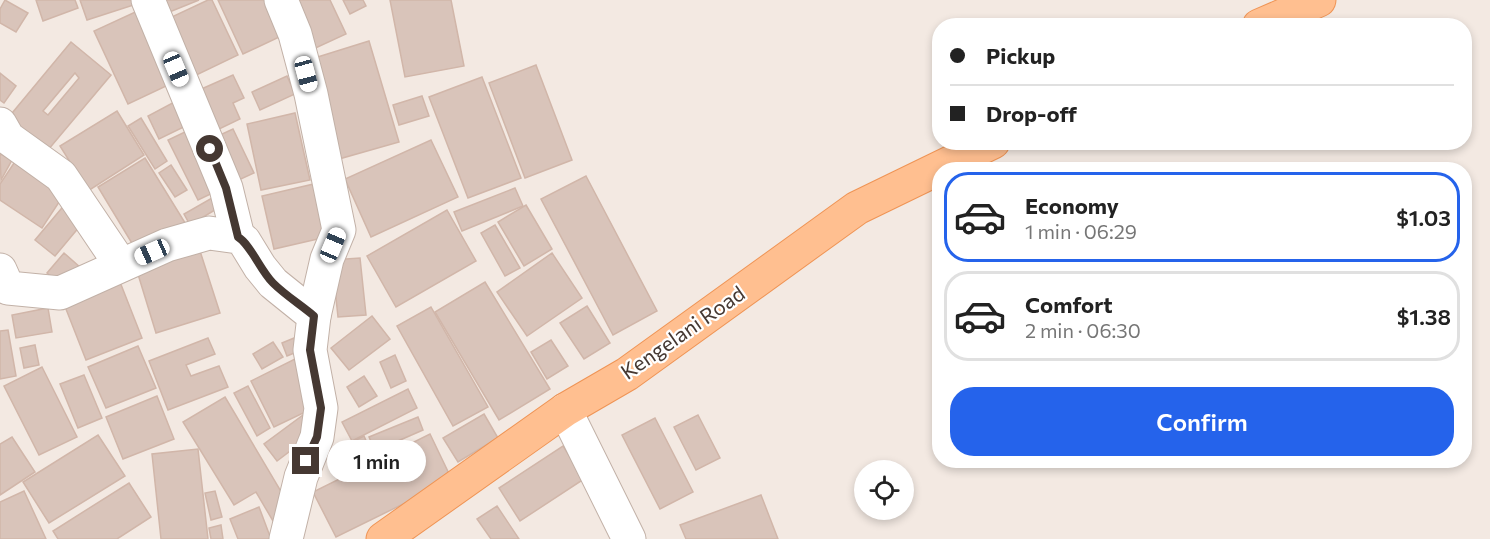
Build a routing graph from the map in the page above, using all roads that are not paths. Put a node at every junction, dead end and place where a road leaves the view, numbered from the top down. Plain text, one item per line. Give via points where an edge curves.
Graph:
1 (148, 0) edge
2 (281, 0) edge
3 (1319, 0) edge
4 (1277, 18) edge
5 (0, 124) edge
6 (977, 150) edge
7 (952, 162) edge
8 (932, 172) edge
9 (238, 237) junction
10 (121, 266) junction
11 (0, 270) edge
12 (314, 316) junction
13 (565, 410) junction
14 (286, 539) edge
15 (383, 539) edge
16 (629, 539) edge

1 - 9 street via 226,188
2 - 12 street via 296,34 339,231 327,259
3 - 4 main road
5 - 10 street via 8,138 61,176
6 - 7 main road, Kengelani Road
8 - 13 main road, Kengelani Road via 857,208 627,374
9 - 10 street via 202,234
9 - 12 street via 273,283
10 - 11 street via 60,293 8,288
12 - 14 street via 310,350 321,408 317,437 301,477
13 - 15 main road, Kengelani Road
13 - 16 street

